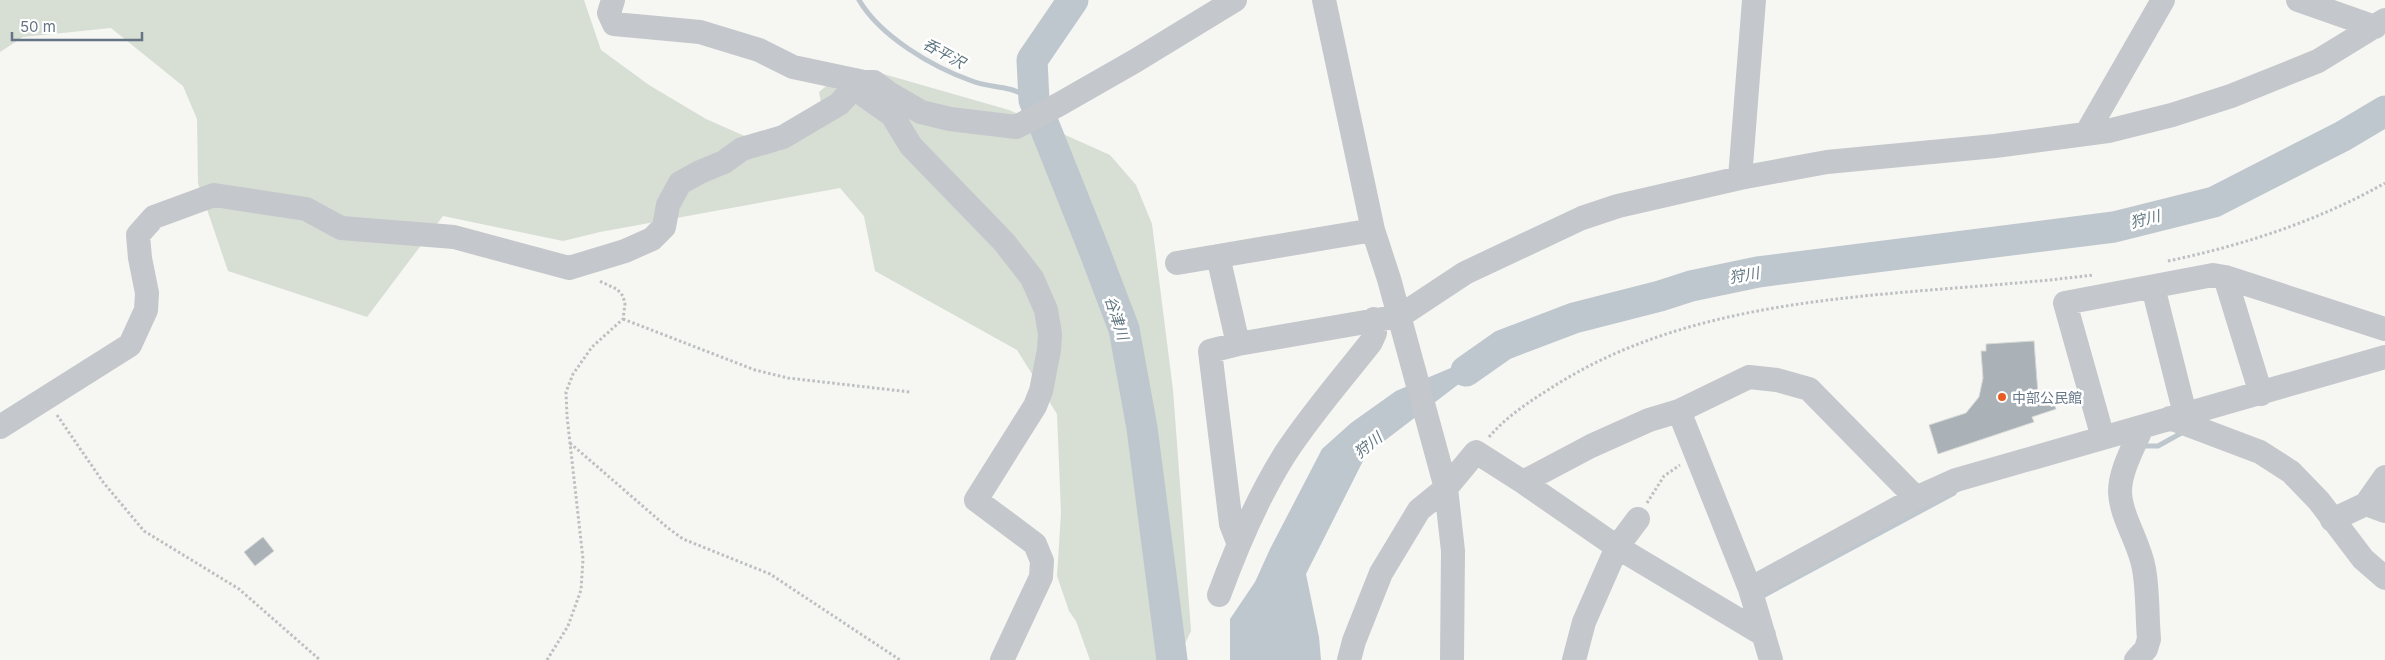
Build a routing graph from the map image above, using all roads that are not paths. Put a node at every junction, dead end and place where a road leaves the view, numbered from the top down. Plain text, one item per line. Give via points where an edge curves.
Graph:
1 (613, 0) edge
2 (1234, 0) edge
3 (1324, 0) edge
4 (1754, 0) edge
5 (2163, 0) edge
6 (2298, 0) edge
7 (2380, 24) edge
8 (858, 86) junction
9 (2086, 134) junction
10 (1740, 178) junction
11 (1373, 230) junction
12 (1218, 256) junction
13 (1177, 263) dead end
14 (2225, 277) junction
15 (2153, 287) junction
16 (1400, 316) junction
17 (1374, 319) junction
18 (2385, 328) edge
19 (1238, 344) junction
20 (2385, 357) edge
21 (2261, 394) junction
22 (1679, 411) junction
23 (2178, 416) junction
24 (0, 427) edge
25 (2142, 427) junction
26 (2103, 438) junction
27 (2385, 477) edge
28 (1444, 479) junction
29 (1523, 482) junction
30 (1916, 498) junction
31 (2376, 507) edge
32 (1638, 519) road end
33 (2332, 520) junction
34 (1238, 542) junction
35 (1617, 547) junction
36 (2385, 578) edge
37 (1750, 589) junction
38 (1219, 595) dead end
39 (1764, 635) junction
40 (1002, 660) edge
41 (1349, 660) edge
42 (1452, 660) edge
43 (1574, 660) edge
44 (1771, 660) edge
45 (2136, 660) edge

1 - 8 street via 609,13 614,24 700,32 758,50 793,67
2 - 8 street via 1135,61 1016,126 950,119 921,112 874,82
3 - 11 street
4 - 10 street
5 - 9 street
6 - 7 street
7 - 9 street via 2318,61 2231,96 2172,115
8 - 24 street via 839,104 783,138 742,149 724,162 680,183 668,205 664,227 652,239 569,268 454,237 341,228 306,208 214,195 154,216 138,235 147,293 146,310 130,345
8 - 40 street via 892,115 911,146 1004,242 1032,278 1046,310 1049,350 1041,392 976,500 1035,544 1042,561 1041,577
9 - 10 street via 1827,162
10 - 16 street via 1618,206 1582,218 1466,273
11 - 12 street
11 - 16 street
12 - 13 street
12 - 19 street
14 - 15 street via 2213,276
14 - 18 street
14 - 21 street
15 - 23 street
15 - 26 street via 2064,303
16 - 17 street
16 - 28 street
17 - 19 street
17 - 34 street via 1375,333 1371,342 1285,455
19 - 34 street via 1210,351 1231,524
20 - 21 street
21 - 23 street
22 - 29 street via 1649,420 1591,446
22 - 30 street via 1750,377 1809,389
22 - 37 street
23 - 25 street
23 - 33 street via 2201,432 2260,452 2291,472 2319,500
25 - 26 street
25 - 45 street via 2122,478 2120,492 2145,570 2148,639 2146,649
26 - 30 street via 1956,480
27 - 31 street
28 - 29 street via 1476,452
28 - 41 street via 1419,510 1380,573
28 - 42 street via 1452,551
29 - 35 street
30 - 37 street
31 - 33 street
32 - 35 street
33 - 36 street via 2363,559
34 - 38 street
35 - 39 street
35 - 43 street via 1584,622
37 - 39 street
39 - 44 street

